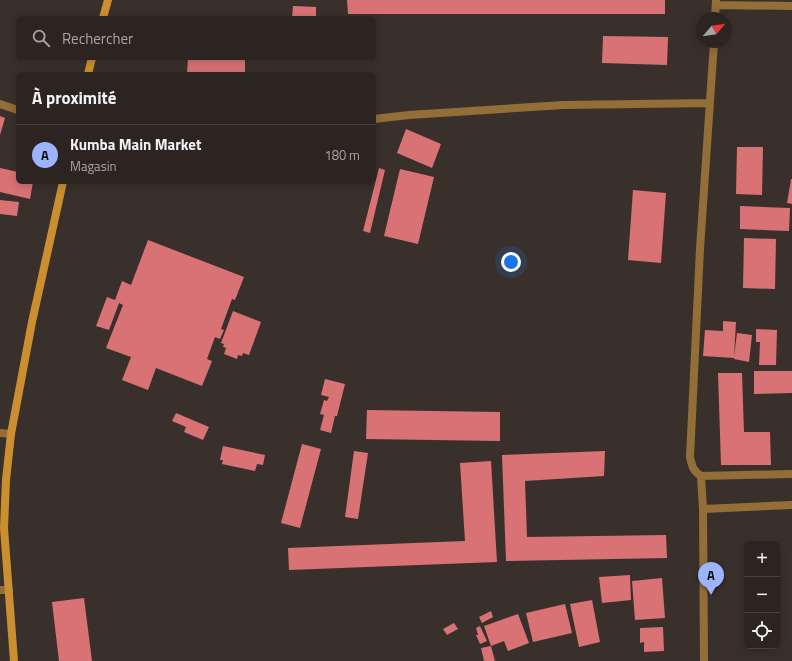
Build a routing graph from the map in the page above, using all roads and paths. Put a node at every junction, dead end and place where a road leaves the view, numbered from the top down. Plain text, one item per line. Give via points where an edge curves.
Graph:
1 (108, 0) edge
2 (716, 2) edge
3 (792, 6) edge
4 (715, 12) edge
5 (104, 16) edge
6 (714, 48) edge
7 (92, 60) edge
8 (88, 72) edge
9 (710, 103) junction
10 (0, 104) edge
11 (16, 109) edge
12 (376, 119) edge
13 (63, 184) edge
14 (0, 433) edge
15 (11, 434) junction
16 (792, 474) edge
17 (701, 476) junction
18 (792, 505) edge
19 (703, 509) junction
20 (0, 590) edge
21 (9, 590) junction
22 (14, 661) edge
23 (704, 661) edge

1 - 5 street
2 - 3 street
2 - 4 street
6 - 9 street
7 - 8 street
9 - 12 street via 563,105
9 - 17 street via 690,457 696,473
10 - 11 street
13 - 15 street via 32,322
14 - 15 street
15 - 21 street via 4,528
16 - 17 street
17 - 19 street
18 - 19 street
19 - 23 street
20 - 21 street
21 - 22 street

